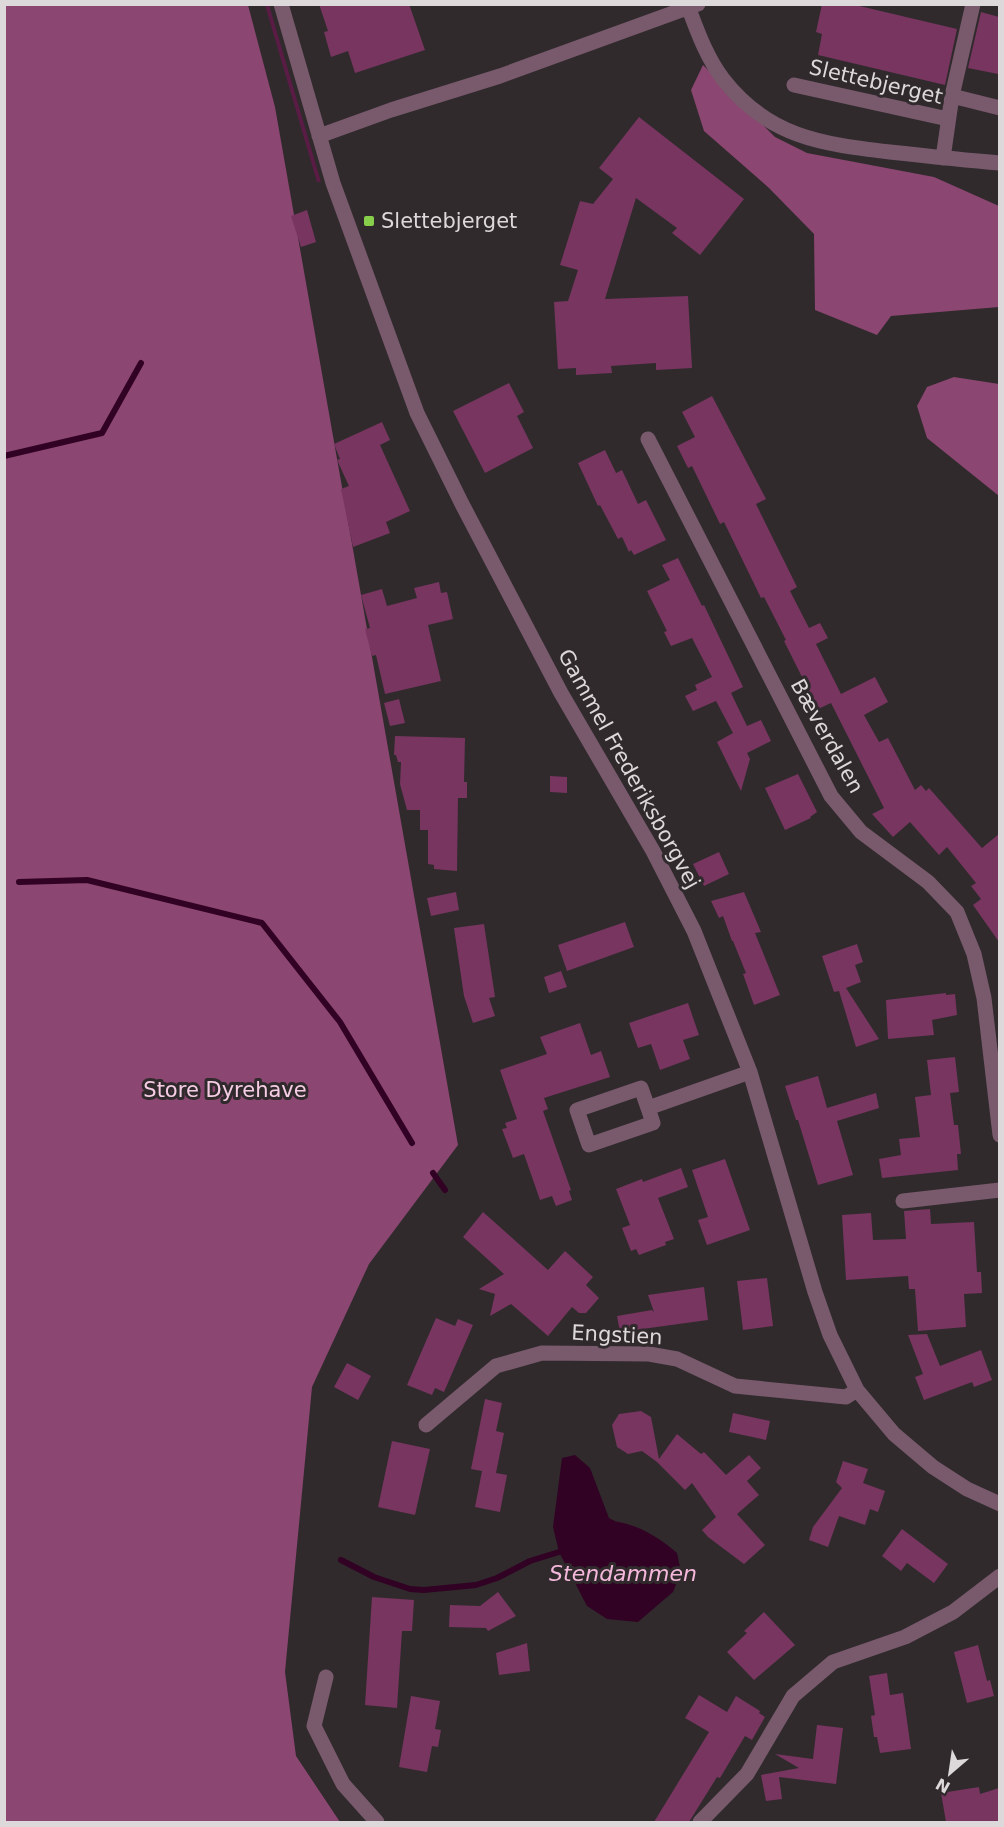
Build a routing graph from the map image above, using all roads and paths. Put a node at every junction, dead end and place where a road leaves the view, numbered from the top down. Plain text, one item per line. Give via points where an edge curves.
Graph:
1 (281, 4) edge
2 (974, 4) edge
3 (693, 7) edge
4 (794, 85) dead end
5 (952, 96) junction
6 (999, 108) edge
7 (948, 119) junction
8 (319, 136) junction
9 (943, 158) junction
10 (999, 163) edge
11 (648, 439) dead end
12 (750, 1072) junction
13 (648, 1108) junction
14 (999, 1135) edge
15 (999, 1190) edge
16 (903, 1202) dead end
17 (857, 1390) junction
18 (426, 1425) dead end
19 (999, 1504) edge
20 (999, 1576) edge
21 (326, 1677) dead end
22 (377, 1822) edge
23 (700, 1822) edge

1 - 8 street, Gammel Frederiksborgvej
2 - 5 street, Slettebjerget
3 - 8 street
3 - 9 street via 705,49 722,78 745,103 772,123 835,146
4 - 7 street, Slettebjerget
5 - 6 street, Slettebjerget
5 - 7 street, Slettebjerget
7 - 9 street, Slettebjerget
8 - 12 street, Gammel Frederiksborgvej via 417,413 561,693 689,921
9 - 10 street
11 - 14 street, Bæverdalen via 831,796 861,832 928,882 957,912 974,954 984,998
12 - 13 street
12 - 17 street, Gammel Frederiksborgvej via 815,1292 830,1335
13 - 13 street via 641,1088 577,1110 589,1145 653,1123
15 - 16 street
17 - 18 street, Engstien via 846,1397 735,1386 677,1359 649,1354 542,1353 496,1366
17 - 19 street, Gammel Frederiksborgvej via 894,1434 933,1467
20 - 23 street via 953,1612 905,1637 833,1662 793,1696 747,1774
21 - 22 street via 314,1726 344,1784

